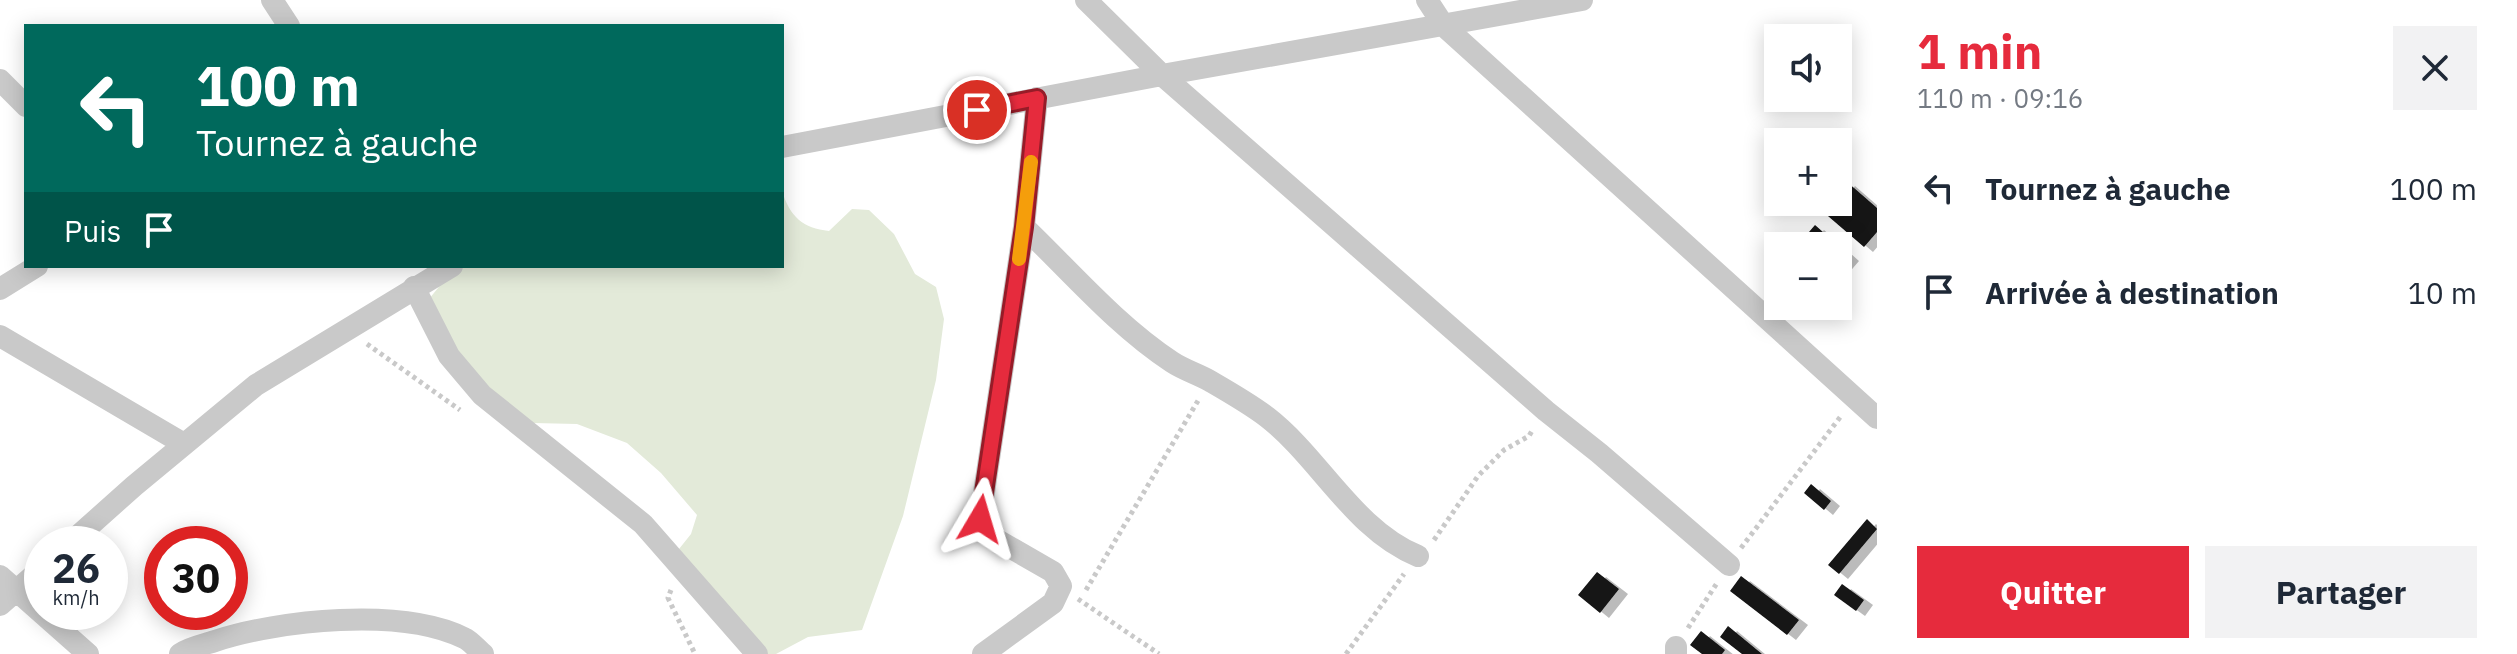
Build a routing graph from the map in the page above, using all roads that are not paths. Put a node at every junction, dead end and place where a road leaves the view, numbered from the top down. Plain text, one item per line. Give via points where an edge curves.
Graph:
1 (272, 0) edge
2 (1086, 0) edge
3 (1427, 0) edge
4 (1582, 0) edge
5 (288, 24) edge
6 (1444, 26) junction
7 (1162, 75) junction
8 (0, 80) edge
9 (1037, 98) junction
10 (24, 104) edge
11 (784, 147) edge
12 (1024, 227) junction
13 (34, 268) edge
14 (432, 274) edge
15 (0, 289) edge
16 (0, 336) edge
17 (1877, 418) edge
18 (184, 444) junction
19 (90, 526) edge
20 (1418, 556) road end
21 (1729, 565) road end
22 (24, 579) edge
23 (6, 590) edge
24 (88, 654) edge
25 (180, 654) edge
26 (483, 654) edge
27 (757, 654) edge
28 (983, 654) edge

1 - 5 street
2 - 7 street
3 - 6 street
4 - 6 street
6 - 7 street
6 - 17 street
7 - 9 street
7 - 21 street
8 - 10 street
9 - 11 street
9 - 12 street
12 - 20 street via 1132,331 1173,363 1267,417 1355,510 1399,548
12 - 28 street via 980,519 992,537 1053,572 1061,586 1053,603
13 - 15 street
14 - 18 street via 256,385
14 - 27 street via 449,356 482,395 643,524
16 - 18 street
18 - 19 street
22 - 23 street
23 - 24 street
25 - 26 street via 249,630 345,619 439,629 466,639

